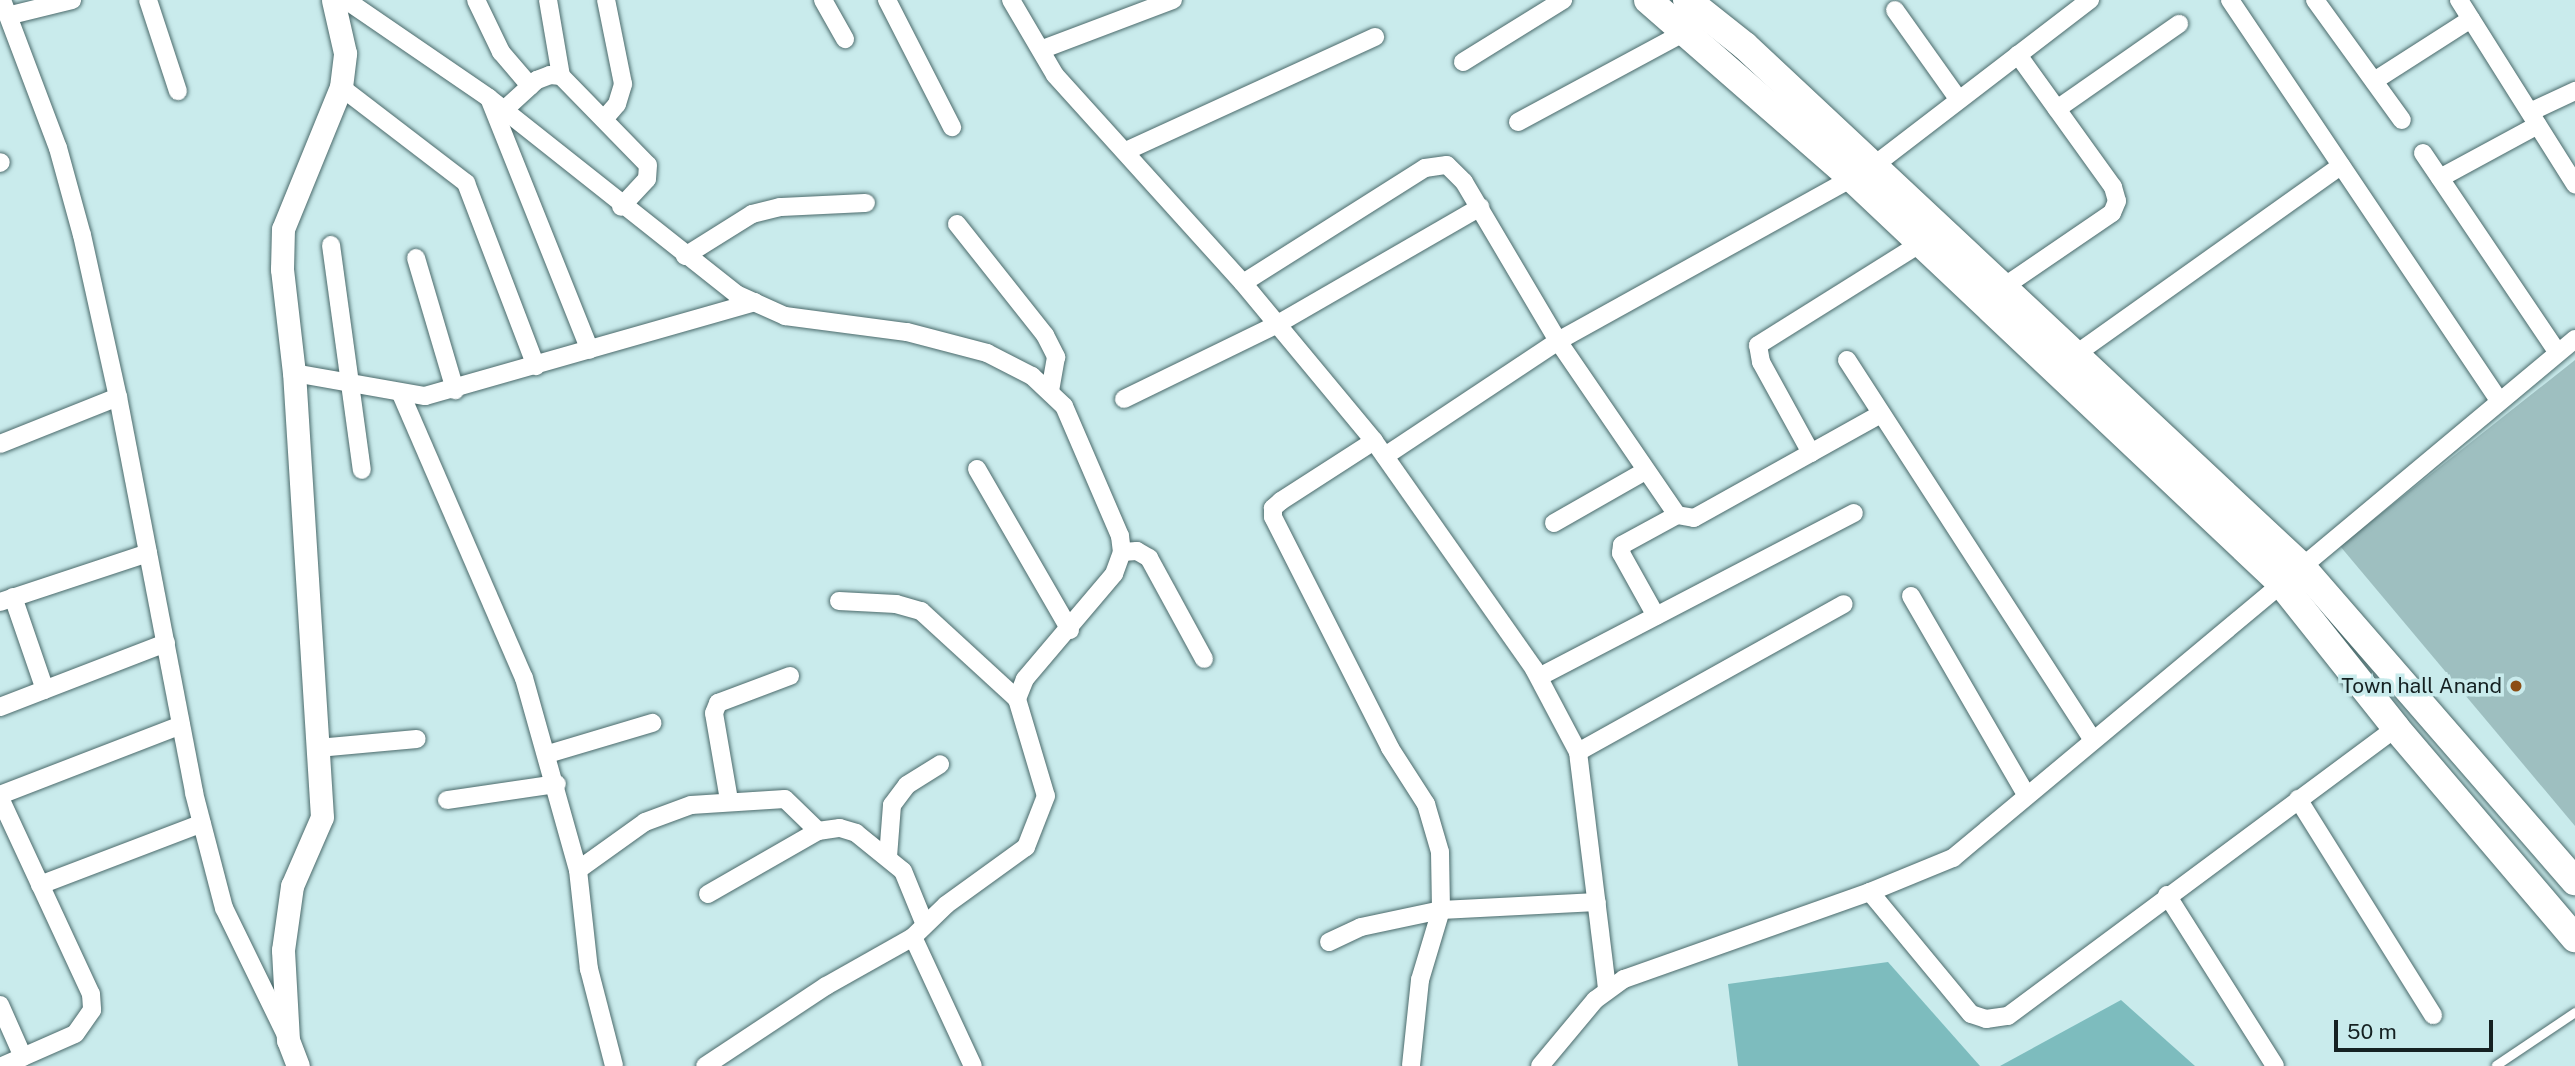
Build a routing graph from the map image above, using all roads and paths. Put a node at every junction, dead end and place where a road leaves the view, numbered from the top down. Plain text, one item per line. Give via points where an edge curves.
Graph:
1 (72, 0) edge
2 (148, 0) edge
3 (333, 0) edge
4 (346, 0) edge
5 (476, 0) edge
6 (548, 0) edge
7 (606, 0) edge
8 (823, 0) edge
9 (887, 0) edge
10 (1011, 0) edge
11 (1173, 0) edge
12 (1563, 0) edge
13 (1648, 0) edge
14 (1687, 0) edge
15 (2230, 0) edge
16 (2315, 0) edge
17 (2459, 0) edge
18 (2083, 2) edge
19 (7, 8) edge
20 (1895, 10) dead end
21 (2471, 19) junction
22 (2179, 24) dead end
23 (1685, 32) junction
24 (1375, 37) dead end
25 (845, 39) dead end
26 (1044, 49) junction
27 (2018, 55) junction
28 (1463, 62) dead end
29 (561, 76) junction
30 (2374, 81) junction
31 (530, 86) junction
32 (341, 87) junction
33 (178, 91) dead end
34 (2575, 91) edge
35 (489, 98) junction
36 (1959, 100) junction
37 (2057, 109) junction
38 (504, 110) junction
39 (605, 118) junction
40 (2534, 119) junction
41 (2402, 120) dead end
42 (1518, 122) dead end
43 (952, 127) dead end
44 (1126, 151) junction
45 (2423, 153) dead end
46 (2341, 166) junction
47 (1862, 173) junction
48 (2440, 178) junction
49 (2575, 184) edge
50 (866, 204) dead end
51 (621, 207) junction
52 (1480, 207) junction
53 (957, 224) dead end
54 (1921, 243) junction
55 (331, 245) dead end
56 (685, 256) junction
57 (416, 258) dead end
58 (1243, 283) junction
59 (2002, 288) junction
60 (755, 302) junction
61 (1276, 325) junction
62 (2575, 339) edge
63 (1558, 341) junction
64 (590, 349) junction
65 (2558, 353) junction
66 (2076, 354) junction
67 (1847, 360) dead end
68 (536, 366) junction
69 (294, 373) junction
70 (347, 383) junction
71 (455, 390) junction
72 (1050, 390) junction
73 (401, 394) junction
74 (118, 397) junction
75 (1124, 399) dead end
76 (2499, 401) junction
77 (1881, 414) junction
78 (1374, 440) junction
79 (0, 444) edge
80 (1811, 453) junction
81 (1385, 456) junction
82 (977, 469) dead end
83 (362, 470) dead end
84 (1645, 471) junction
85 (1853, 513) dead end
86 (1676, 515) junction
87 (1554, 523) dead end
88 (1122, 552) junction
89 (148, 554) junction
90 (2290, 573) junction
91 (1911, 596) dead end
92 (7, 600) edge
93 (839, 601) dead end
94 (1844, 604) dead end
95 (1656, 616) junction
96 (1070, 630) junction
97 (166, 643) junction
98 (1204, 659) dead end
99 (790, 676) dead end
100 (1539, 677) junction
101 (45, 690) junction
102 (1017, 699) junction
103 (0, 708) edge
104 (652, 723) dead end
105 (181, 725) junction
106 (2396, 728) junction
107 (2092, 738) junction
108 (417, 739) dead end
109 (318, 748) junction
110 (1578, 752) junction
111 (548, 754) junction
112 (940, 764) dead end
113 (557, 785) junction
114 (2026, 793) junction
115 (0, 796) edge
116 (2298, 799) junction
117 (447, 800) dead end
118 (729, 800) junction
119 (202, 823) junction
120 (818, 831) junction
121 (888, 857) junction
122 (579, 870) junction
123 (2575, 881) edge
124 (40, 885) junction
125 (1871, 892) junction
126 (708, 894) dead end
127 (2167, 895) junction
128 (1597, 902) junction
129 (1441, 910) junction
130 (919, 931) junction
131 (2575, 938) edge
132 (1329, 942) dead end
133 (1607, 988) junction
134 (0, 1005) edge
135 (2575, 1012) edge
136 (2433, 1015) dead end
137 (288, 1040) junction
138 (23, 1057) junction
139 (2496, 1065) edge
140 (2, 1066) edge
141 (298, 1066) edge
142 (614, 1066) edge
143 (705, 1066) edge
144 (973, 1066) edge
145 (1411, 1066) edge
146 (1540, 1066) edge
147 (2275, 1066) edge

1 - 19 street
2 - 33 street
3 - 32 street via 345,52
4 - 35 street
5 - 31 street via 501,52
6 - 29 street
7 - 39 street via 623,84 617,104
8 - 25 street
9 - 43 street
10 - 26 street
11 - 26 street
12 - 28 street
13 - 23 main road
14 - 47 main road via 1745,46
15 - 46 street
16 - 30 street
17 - 21 street
18 - 27 street
19 - 74 street via 62,160
20 - 36 street
21 - 30 street
21 - 40 street
22 - 37 street
23 - 42 street
23 - 47 main road
24 - 44 street
26 - 44 street via 1055,75
27 - 36 street
27 - 37 street
29 - 31 street via 550,75
29 - 39 street
30 - 41 street
31 - 38 street
32 - 68 street via 466,183
32 - 69 street via 283,229 282,270
34 - 40 street
35 - 38 street
35 - 64 street
36 - 47 street
37 - 59 street via 2113,187 2116,201 2112,213
38 - 51 street
39 - 51 street via 649,173
40 - 48 street
40 - 49 street
44 - 58 street
45 - 48 street
46 - 66 street
46 - 76 street
47 - 54 main road
47 - 59 main road
47 - 63 street
48 - 65 street
50 - 56 street via 780,206 752,214
51 - 56 street
52 - 58 street via 1456,171 1436,164
52 - 61 street
52 - 63 street
53 - 72 street via 1045,335 1056,357
54 - 80 street via 1758,345 1761,362
54 - 90 main road
55 - 70 street
56 - 60 street
57 - 71 street
58 - 61 street
59 - 66 main road
60 - 64 street
60 - 72 street via 785,316 907,332 987,353
61 - 75 street
61 - 78 street
62 - 65 street
63 - 81 street
63 - 84 street
64 - 68 street
65 - 76 street
66 - 90 main road
67 - 77 street
68 - 71 street
69 - 70 street
69 - 109 street
70 - 73 street
70 - 83 street
71 - 73 street
72 - 88 street via 1073,423
73 - 111 street via 524,678
74 - 79 street
74 - 89 street
76 - 90 street
77 - 80 street
77 - 107 street
78 - 81 street
78 - 129 street via 1281,501 1273,508 1273,517 1390,748 1426,803 1440,852
80 - 86 street via 1694,518
81 - 100 street
82 - 96 street
84 - 86 street
84 - 87 street
85 - 95 street
86 - 95 street via 1622,545 1621,553
88 - 96 street via 1114,574
88 - 98 street via 1137,551 1149,558
89 - 92 street
89 - 97 street
90 - 106 main road
90 - 107 street
90 - 123 main road
91 - 114 street
92 - 101 street
93 - 102 street via 896,604 921,611
94 - 110 street
95 - 100 street
96 - 102 street via 1025,679
97 - 101 street
97 - 105 street
99 - 118 street via 718,703 714,713
100 - 110 street
101 - 103 street
102 - 130 street via 1046,796 1040,821 1026,846
104 - 111 street
105 - 115 street
105 - 119 street
106 - 116 street
106 - 131 main road
107 - 114 street
108 - 109 street
109 - 137 street via 322,817 292,886 284,950
110 - 128 street
111 - 113 street
112 - 121 street via 907,785 892,805
113 - 117 street
113 - 122 street
114 - 125 street via 1953,858
115 - 124 street
116 - 127 street
116 - 136 street
118 - 120 street via 785,799
118 - 122 street via 691,805 645,822
119 - 124 street
119 - 137 street via 224,908
120 - 121 street via 840,828 856,833
120 - 126 street
121 - 130 street via 903,871
122 - 142 street via 593,990
124 - 138 street via 91,994 93,1010 75,1034
125 - 127 street via 1971,1014 1986,1019 2008,1016
125 - 133 street
127 - 147 street
128 - 129 street
128 - 133 street
129 - 132 street via 1361,927
129 - 145 street via 1420,980
130 - 143 street
130 - 144 street
133 - 146 street
134 - 138 street
135 - 139 lane
137 - 141 street
138 - 140 street

